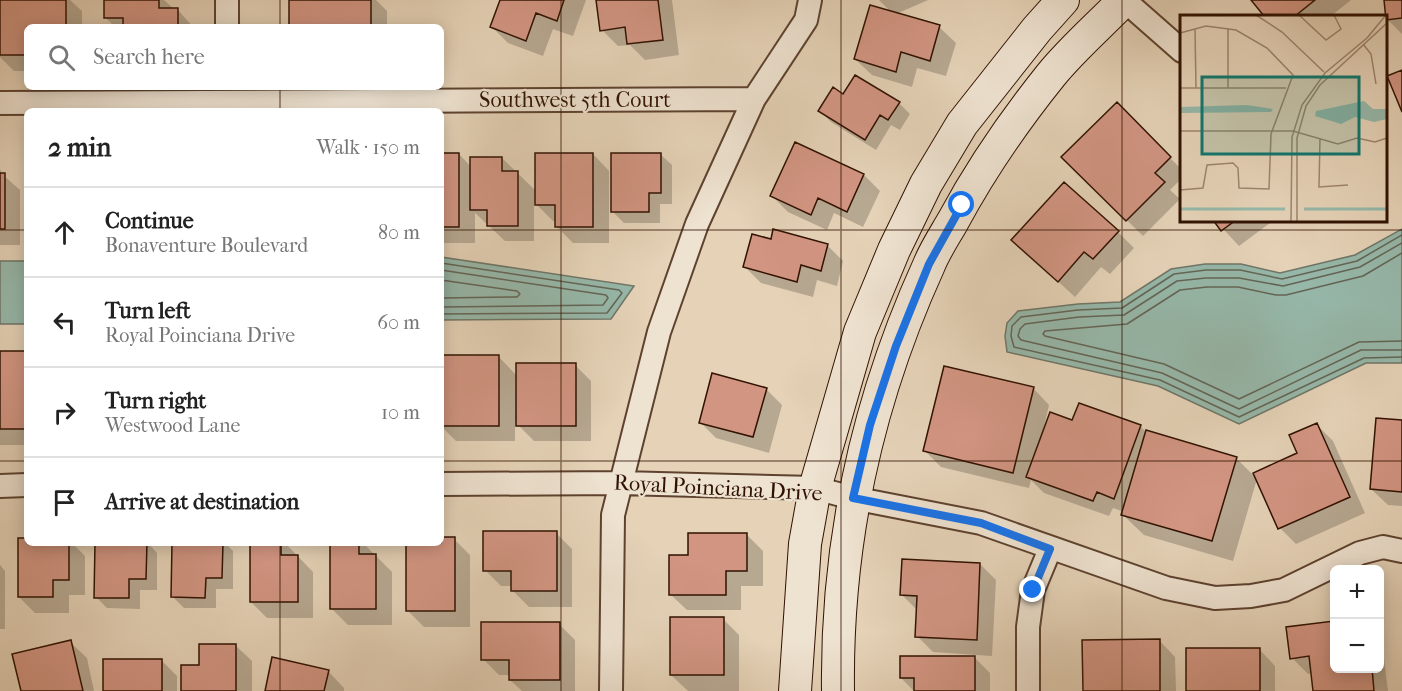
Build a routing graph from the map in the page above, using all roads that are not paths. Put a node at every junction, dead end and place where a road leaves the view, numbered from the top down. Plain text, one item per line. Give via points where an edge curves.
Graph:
1 (227, 0) edge
2 (810, 0) edge
3 (1063, 0) edge
4 (1124, 0) edge
5 (227, 24) edge
6 (1180, 49) edge
7 (228, 94) edge
8 (754, 99) junction
9 (0, 103) edge
10 (621, 483) junction
11 (444, 484) edge
12 (24, 485) edge
13 (0, 486) edge
14 (815, 488) junction
15 (853, 498) junction
16 (1050, 549) junction
17 (1402, 551) edge
18 (611, 691) edge
19 (795, 691) edge
20 (838, 691) edge
21 (1028, 691) edge

1 - 5 street
2 - 8 street via 806,20
3 - 14 main road via 963,124 926,184 860,332
4 - 6 street
4 - 15 main road via 1052,73 996,147 929,264 870,425
7 - 8 street, Southwest 5th Court
7 - 9 street, Southwest 5th Court
8 - 10 street via 697,224 658,332
10 - 11 street, Royal Poinciana Drive
10 - 14 street, Royal Poinciana Drive
10 - 18 street via 613,515
12 - 13 street
14 - 15 street, Royal Poinciana Drive
14 - 19 main road via 805,544
15 - 16 street, Royal Poinciana Drive via 981,523
15 - 20 main road via 845,553
16 - 17 street, Royal Poinciana Drive via 1166,588 1215,598 1284,590 1360,553 1383,547
16 - 21 street via 1033,590 1028,627

